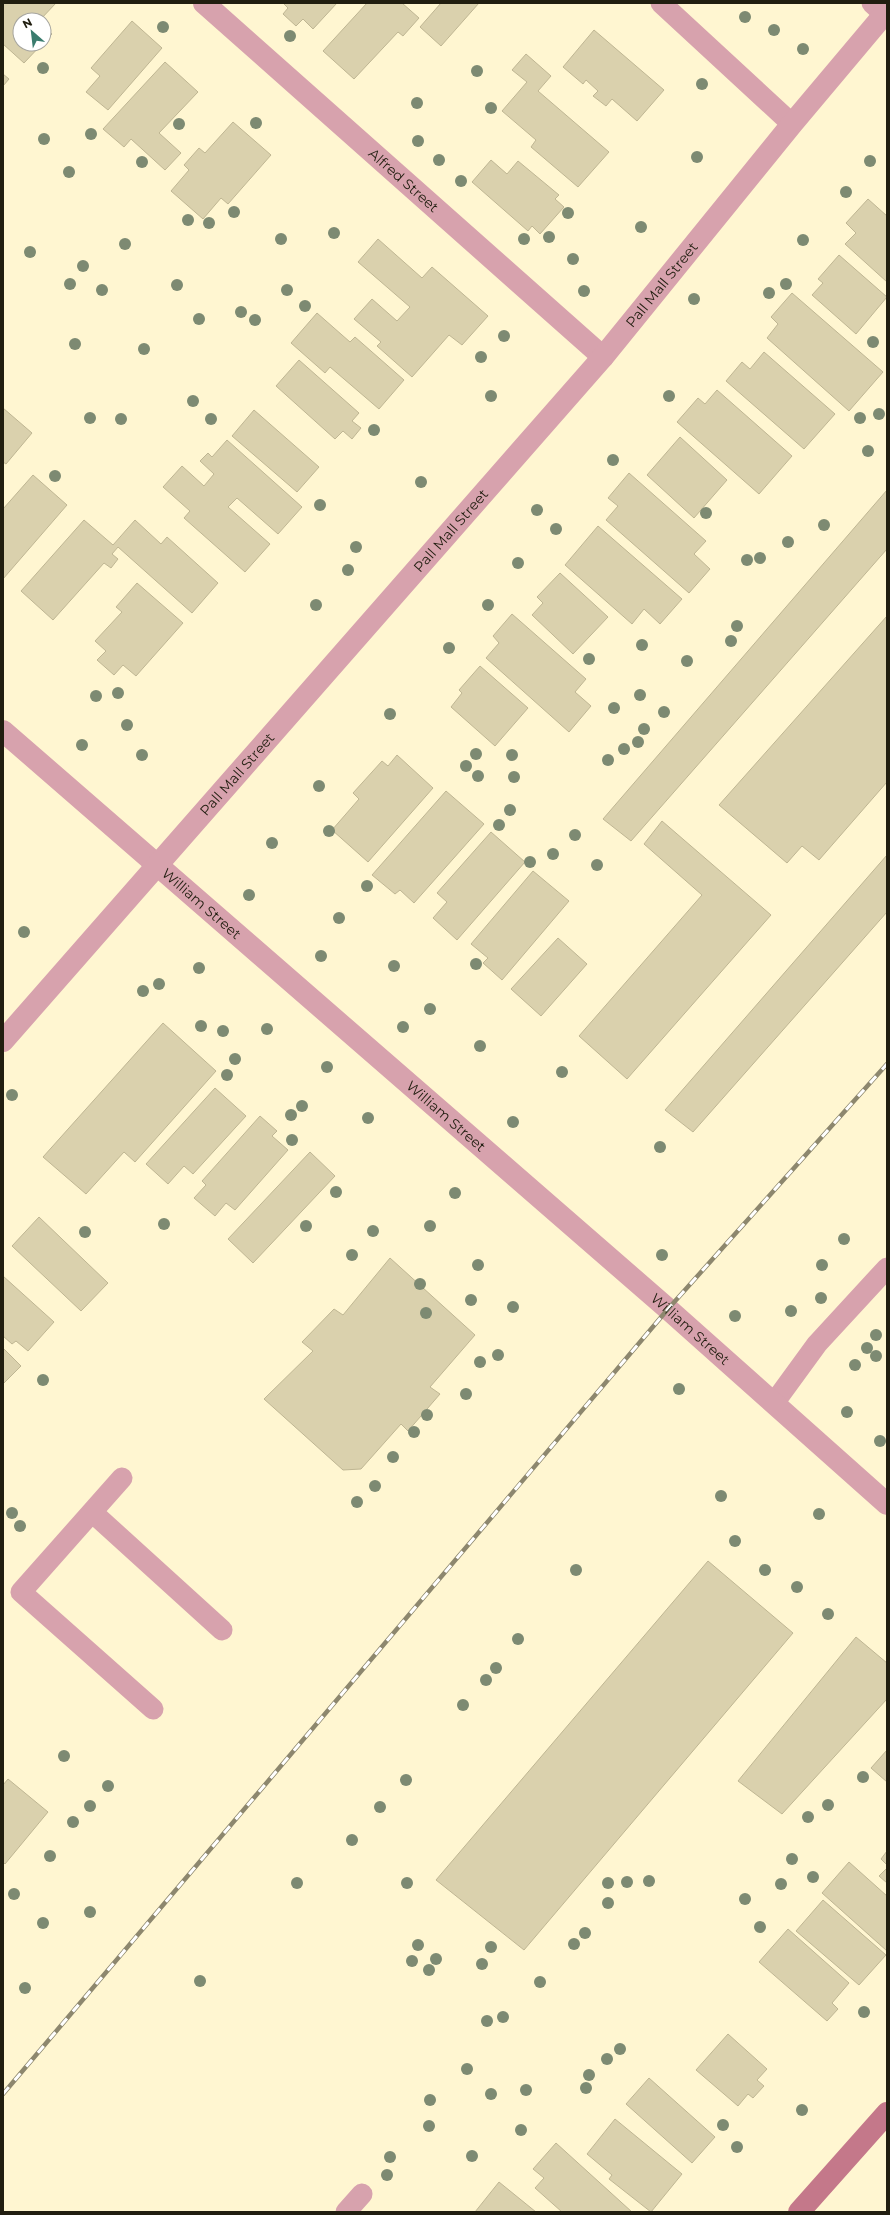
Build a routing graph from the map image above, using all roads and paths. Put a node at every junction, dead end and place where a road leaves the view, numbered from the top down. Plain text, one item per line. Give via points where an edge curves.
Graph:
1 (204, 3) edge
2 (662, 3) edge
3 (881, 9) edge
4 (792, 124) junction
5 (603, 357) junction
6 (3, 731) edge
7 (157, 866) junction
8 (3, 1041) edge
9 (887, 1268) edge
10 (774, 1403) junction
11 (122, 1478) dead end
12 (887, 1504) edge
13 (92, 1512) junction
14 (222, 1630) dead end
15 (153, 1709) dead end
16 (887, 2113) edge
17 (362, 2194) dead end
18 (346, 2212) edge
19 (799, 2212) edge

1 - 5 street, Alfred Street
2 - 4 lane
3 - 4 street, Pall Mall Street
4 - 5 street, Pall Mall Street
5 - 7 street, Pall Mall Street
6 - 7 street, William Street
7 - 8 street, Pall Mall Street
7 - 10 street, William Street
9 - 10 lane via 817,1344
10 - 12 street, William Street
11 - 13 lane
13 - 14 lane
13 - 15 lane via 21,1592
16 - 19 street
17 - 18 lane

